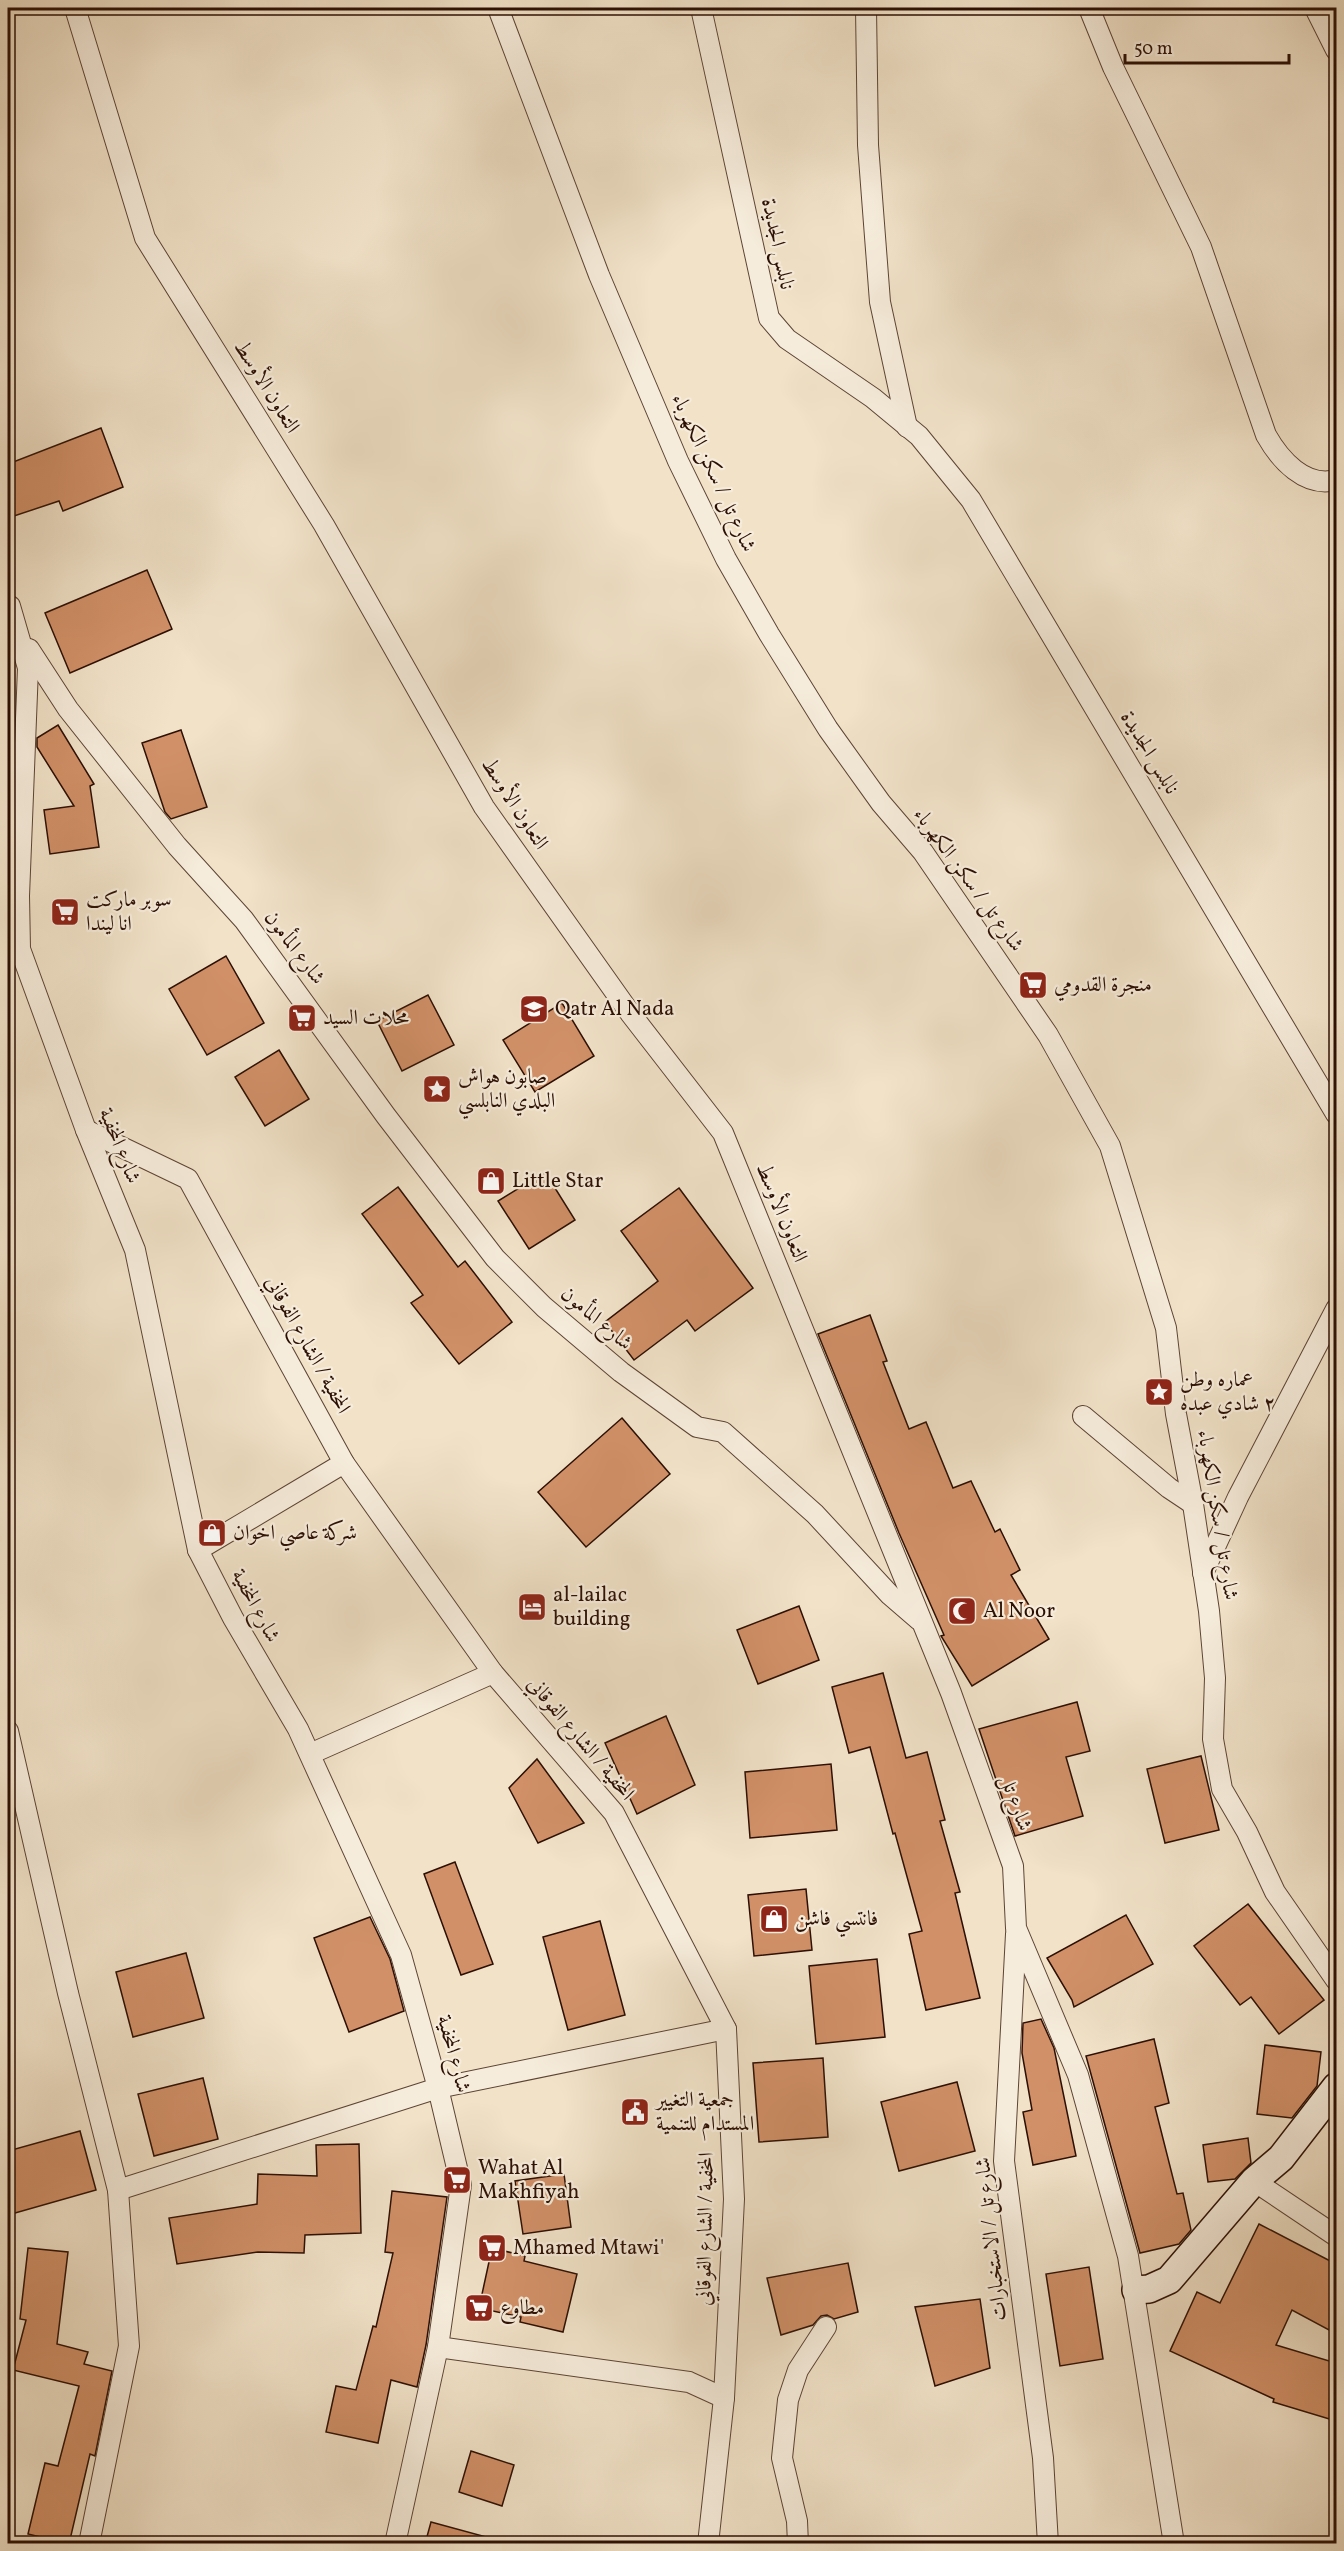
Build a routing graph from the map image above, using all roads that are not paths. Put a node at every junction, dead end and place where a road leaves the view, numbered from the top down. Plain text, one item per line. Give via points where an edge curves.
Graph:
1 (75, 8) edge
2 (498, 8) edge
3 (701, 8) edge
4 (866, 8) edge
5 (1089, 8) edge
6 (1315, 8) edge
7 (1336, 50) edge
8 (907, 427) junction
9 (1336, 480) edge
10 (9, 603) edge
11 (1336, 1114) edge
12 (87, 1130) junction
13 (1336, 1309) edge
14 (1083, 1416) dead end
15 (697, 1427) joint
16 (344, 1463) junction
17 (1193, 1504) junction
18 (198, 1550) junction
19 (1203, 1572) junction
20 (921, 1621) junction
21 (493, 1673) junction
22 (8, 1731) edge
23 (310, 1754) junction
24 (1016, 1928) junction
25 (1336, 1980) edge
26 (726, 2029) junction
27 (1336, 2087) edge
28 (438, 2088) junction
29 (1254, 2181) junction
30 (118, 2190) junction
31 (1336, 2236) edge
32 (1136, 2290) junction
33 (826, 2326) dead end
34 (438, 2347) junction
35 (724, 2398) junction
36 (89, 2544) edge
37 (395, 2544) edge
38 (708, 2544) edge
39 (798, 2544) edge
40 (1048, 2544) edge
41 (1174, 2544) edge

1 - 20 street, التعاون الأوسط via 145,238 324,525 484,807 630,1013 723,1133
2 - 17 street, شارع تل / سكن الكهرباء via 604,286 678,461 726,559 828,729 881,803 923,852 1048,1035 1110,1146 1166,1328 1176,1414
3 - 8 street, نابلس الجديدة via 770,318 787,339 873,398
4 - 8 street via 868,145 880,302
5 - 9 street via 1109,58 1201,247 1270,442 1303,476 1317,482
6 - 7 street
8 - 11 street, نابلس الجديدة via 919,436 970,500
10 - 12 street, شارع المخفية via 28,668 20,949
10 - 15 street, شارع المأمون via 16,626 68,710 177,846 244,920 485,1246 582,1340
12 - 16 street, المخفية / الشارع الفوقاني via 188,1179
12 - 18 street, شارع المخفية via 135,1250
13 - 19 street
14 - 17 street
15 - 20 street, شارع تل via 723,1432 815,1514 890,1595
16 - 18 street
16 - 21 street, المخفية / الشارع الفوقاني
17 - 19 street, شارع تل / سكن الكهرباء
18 - 23 street, شارع المخفية
19 - 25 street, شارع تل / سكن الكهرباء via 1215,1678 1213,1739 1222,1789 1275,1892
20 - 24 street, شارع تل via 1013,1866
21 - 23 street
21 - 26 street, المخفية / الشارع الفوقاني via 614,1813
22 - 30 street
23 - 28 street, شارع المخفية via 401,1955
24 - 32 street, شارع تل via 1078,2075
24 - 40 street, شارع تل / الاستخبارات via 1004,2161 1043,2458
26 - 28 street
26 - 35 street, المخفية / الشارع الفوقاني via 734,2199
27 - 29 street via 1281,2158
28 - 30 street
28 - 34 street, شارع المخفية via 460,2185
29 - 31 street
29 - 32 street via 1169,2280
30 - 36 street via 129,2346
32 - 41 street, شارع تل
33 - 39 street via 798,2370 788,2400 782,2458
34 - 35 street via 688,2382
34 - 37 street, شارع المخفية
35 - 38 street, المخفية / الشارع الفوقاني

